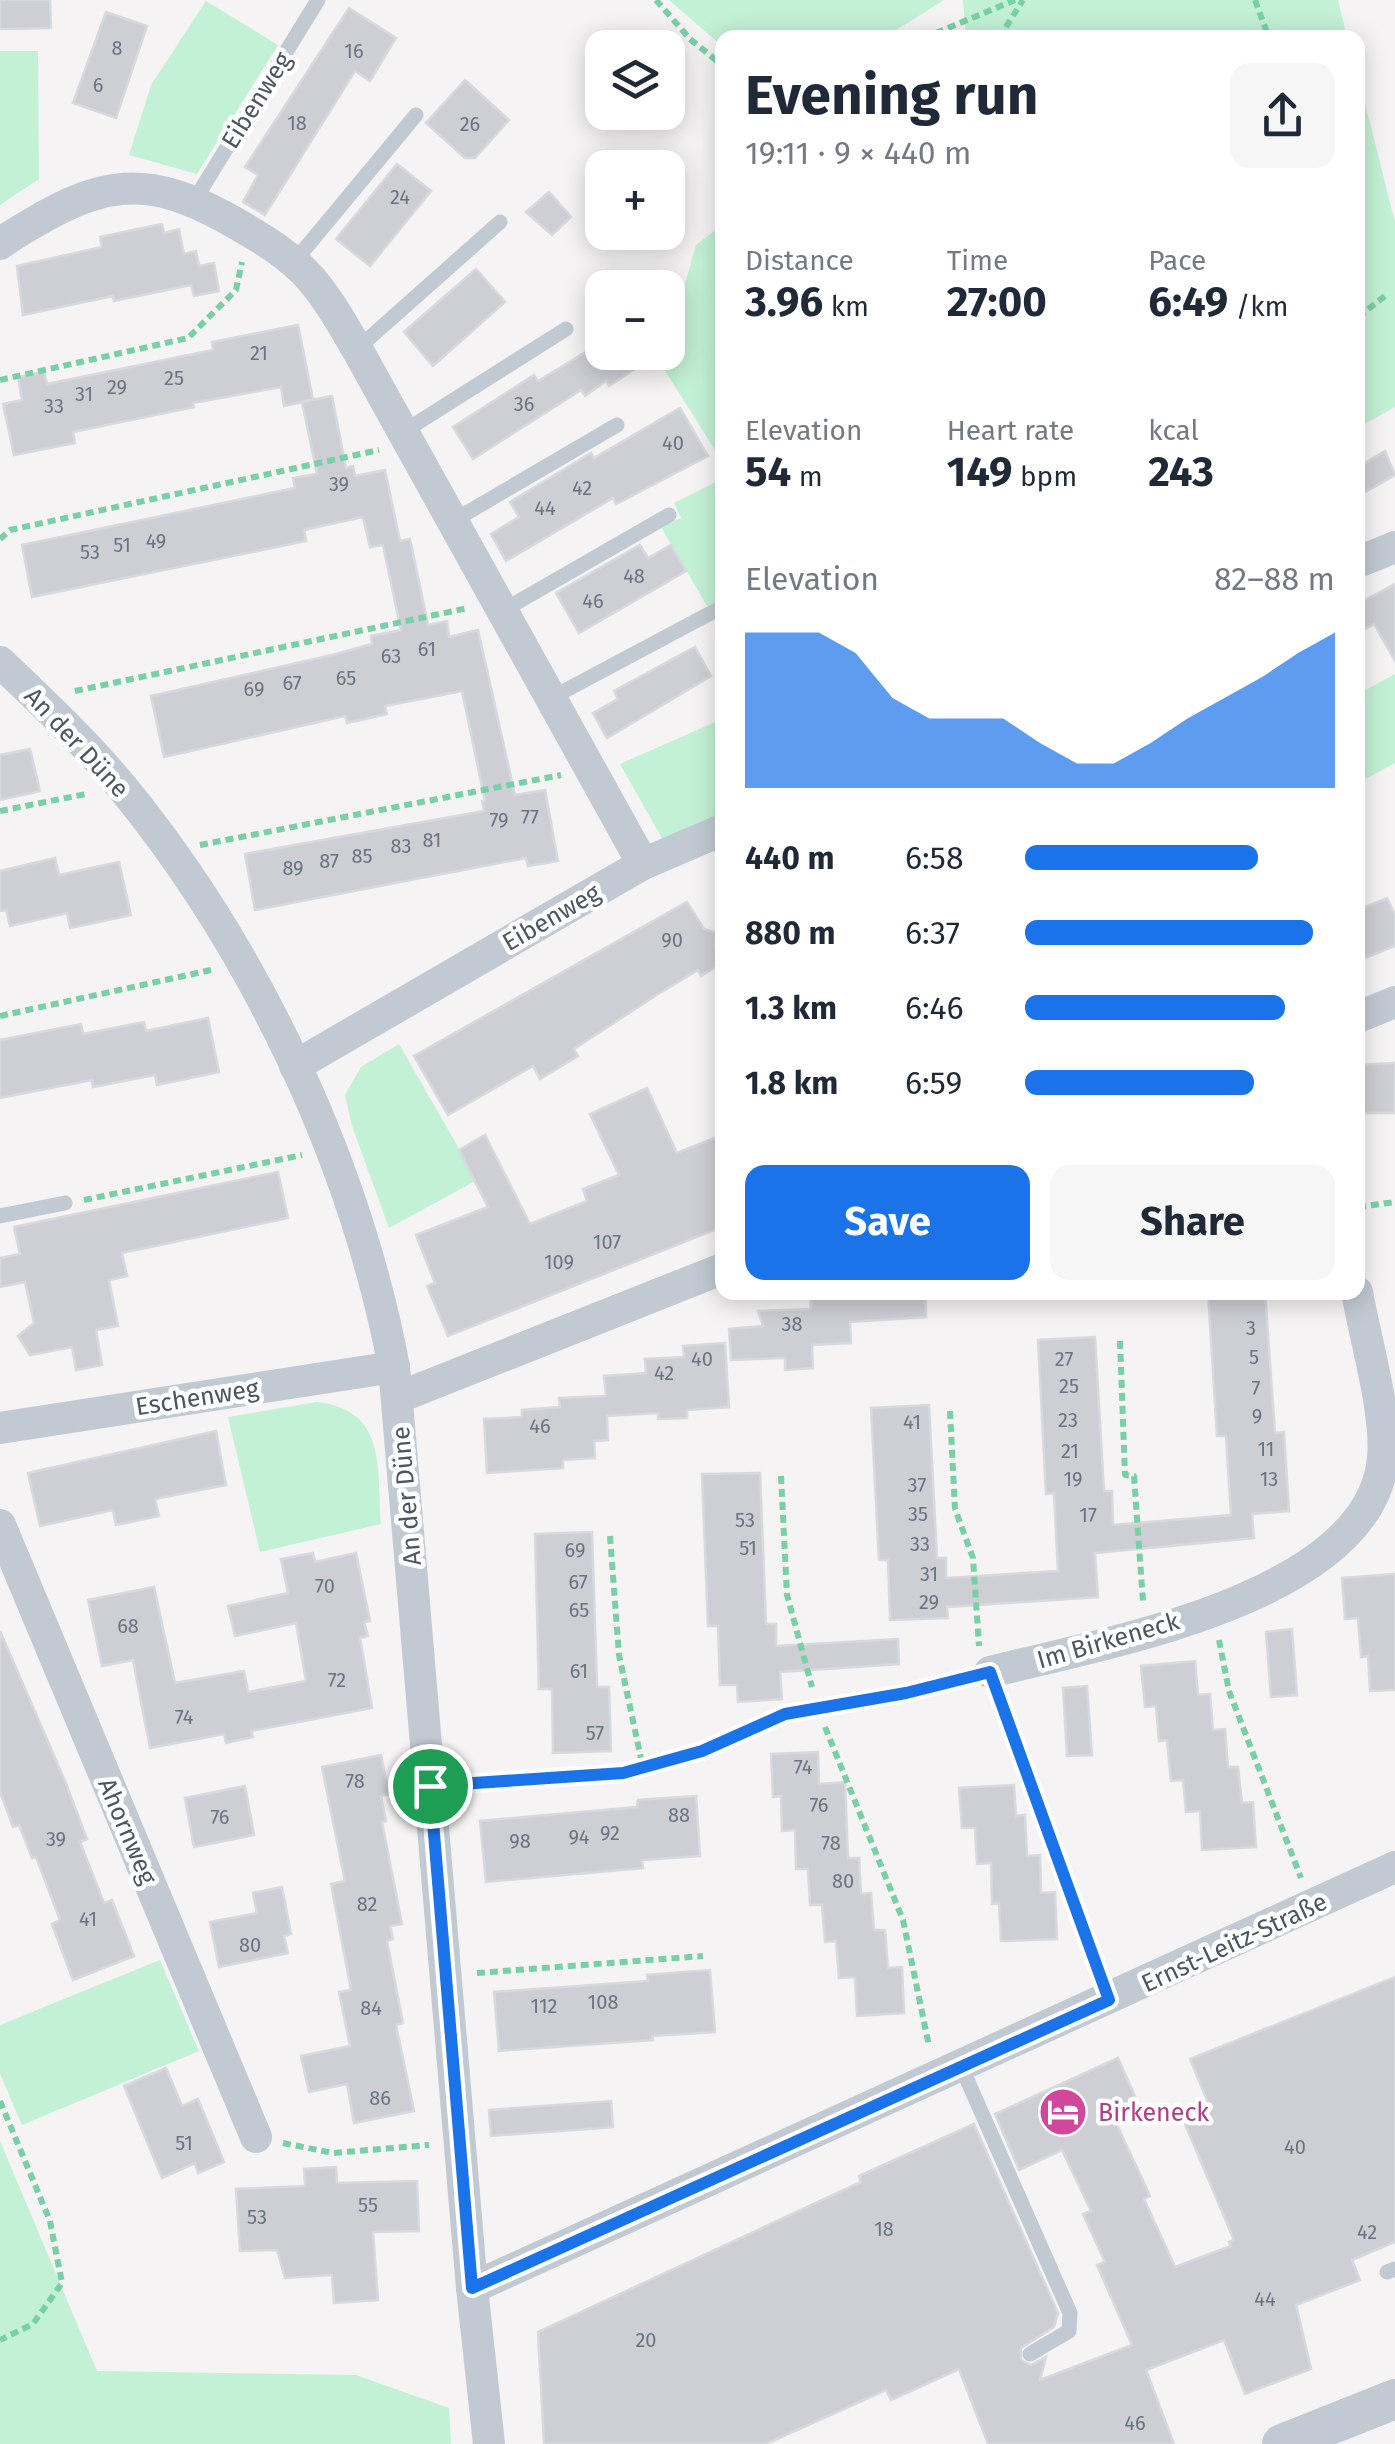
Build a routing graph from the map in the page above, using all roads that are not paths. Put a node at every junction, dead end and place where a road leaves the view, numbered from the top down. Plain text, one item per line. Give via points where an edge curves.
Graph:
1 (318, 0) edge
2 (416, 115) dead end
3 (194, 200) junction
4 (500, 222) dead end
5 (0, 244) edge
6 (294, 262) junction
7 (566, 329) dead end
8 (357, 349) junction
9 (618, 425) dead end
10 (406, 437) junction
11 (670, 515) dead end
12 (453, 521) junction
13 (1395, 547) edge
14 (1365, 559) edge
15 (501, 606) junction
16 (715, 611) edge
17 (0, 662) edge
18 (553, 696) junction
19 (715, 833) edge
20 (643, 864) junction
21 (1395, 1002) edge
22 (1365, 1014) edge
23 (295, 1066) junction
24 (64, 1204) road end
25 (0, 1216) edge
26 (715, 1271) edge
27 (1358, 1300) edge
28 (396, 1382) junction
29 (0, 1428) edge
30 (0, 1525) edge
31 (985, 1673) joint
32 (818, 1708) road end
33 (1395, 1867) edge
34 (948, 2072) junction
35 (256, 2137) road end
36 (472, 2288) junction
37 (1030, 2354) dead end
38 (1395, 2399) edge
39 (489, 2444) edge
40 (1282, 2444) edge

1 - 3 lane, Eibenweg
2 - 6 lane
3 - 5 street via 148,188 104,190
3 - 6 street
4 - 8 lane
6 - 8 street
7 - 10 lane
8 - 10 street
9 - 12 lane
10 - 12 street
11 - 15 lane
12 - 15 street
13 - 14 street
15 - 18 street
16 - 18 lane
17 - 23 street, An der Düne via 121,786 171,851 242,964
18 - 20 street
19 - 20 street, Eibenweg
20 - 23 street, Eibenweg
21 - 22 street
23 - 28 street, An der Düne via 374,1272
24 - 25 lane
26 - 28 street, Eschenweg
27 - 31 street, Im Birkeneck via 1382,1430 1382,1466 1377,1487 1345,1537 1324,1557 1262,1592
28 - 29 street, Eschenweg
28 - 36 street, An der Düne
30 - 35 street, Ahornweg
31 - 32 lane, Im Birkeneck
33 - 34 street, Ernst-Leitz-Straße
34 - 36 street, Ernst-Leitz-Straße
34 - 37 lane via 1070,2313 1069,2330
36 - 39 street, An der Düne
38 - 40 street

